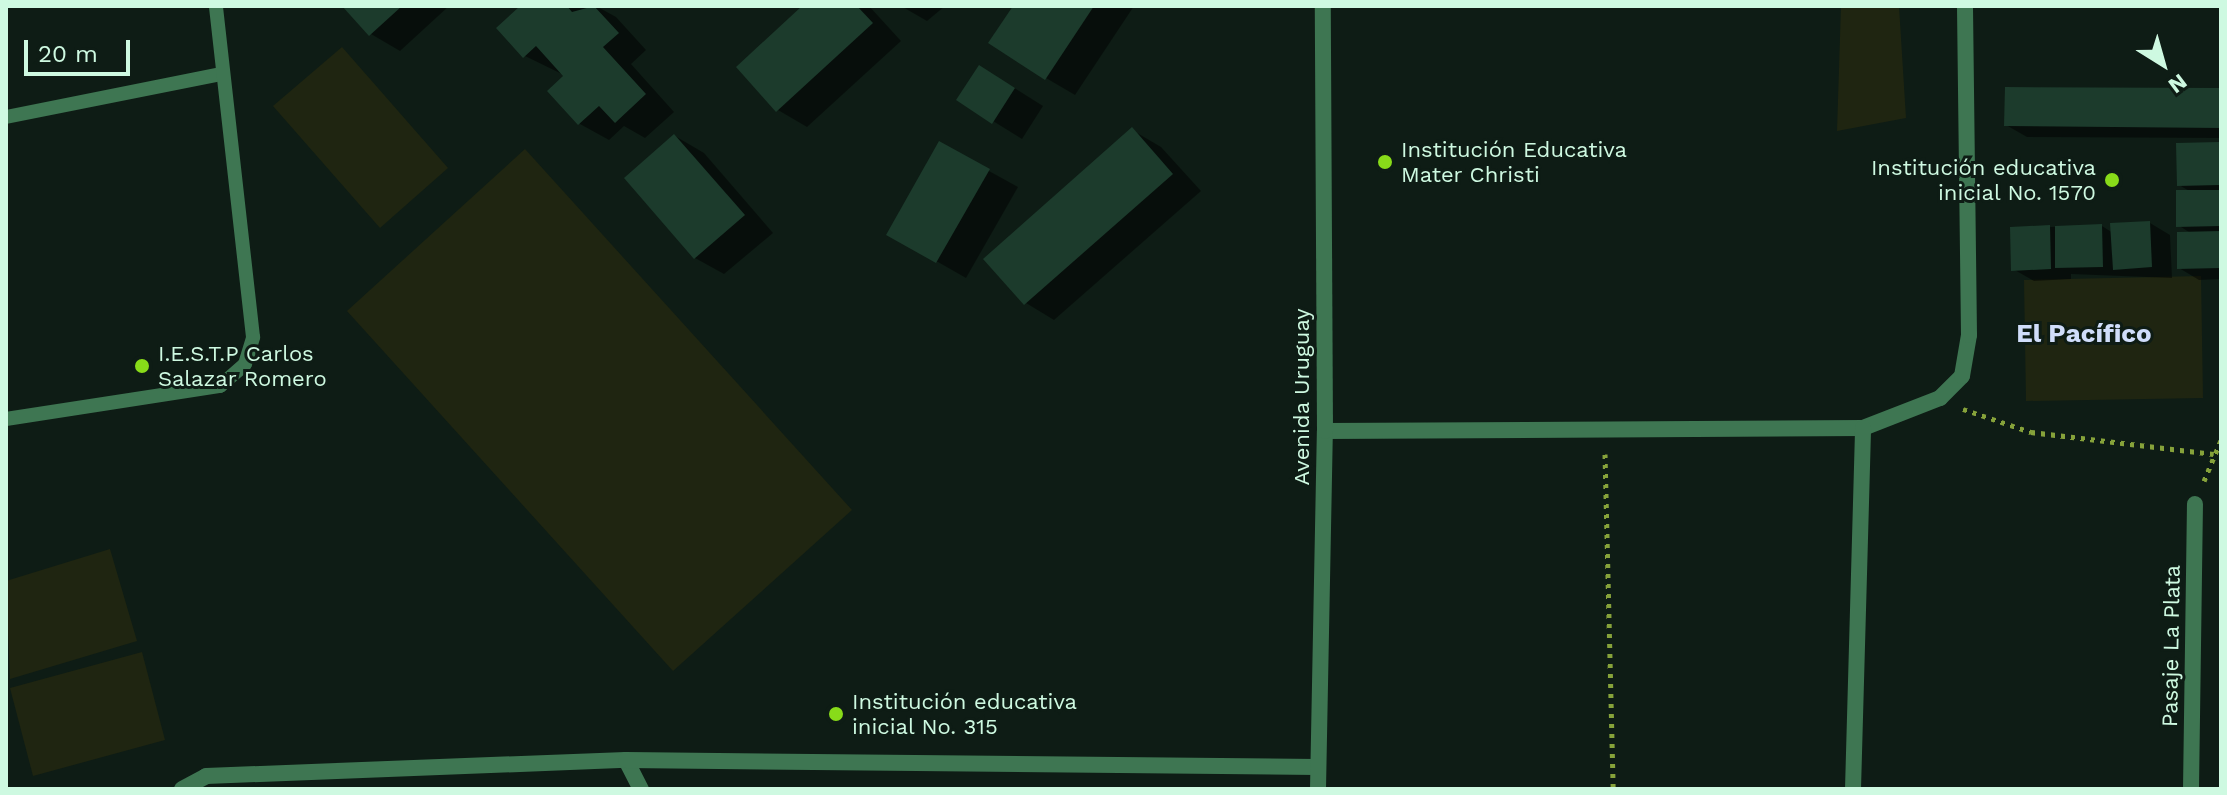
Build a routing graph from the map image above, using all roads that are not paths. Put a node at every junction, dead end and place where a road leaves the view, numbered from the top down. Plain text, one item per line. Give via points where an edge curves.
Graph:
1 (216, 6) edge
2 (1323, 6) edge
3 (1965, 6) edge
4 (222, 74) junction
5 (6, 117) edge
6 (6, 419) edge
7 (1863, 428) junction
8 (1325, 431) junction
9 (2195, 504) road end
10 (626, 760) junction
11 (1317, 767) junction
12 (210, 783) edge
13 (182, 789) edge
14 (641, 789) edge
15 (1318, 789) edge
16 (1853, 789) edge
17 (2191, 789) edge

1 - 4 lane
2 - 8 street, Avenida Uruguay
3 - 7 street via 1969,335 1962,376 1940,398
4 - 5 lane
4 - 6 lane via 253,337 245,364 220,386
7 - 8 street via 1604,425
7 - 16 street
8 - 11 street, Avenida Uruguay
9 - 17 street, Pasaje La Plata
10 - 11 street
10 - 12 street
10 - 14 street
11 - 15 street, Avenida Uruguay
12 - 13 street

